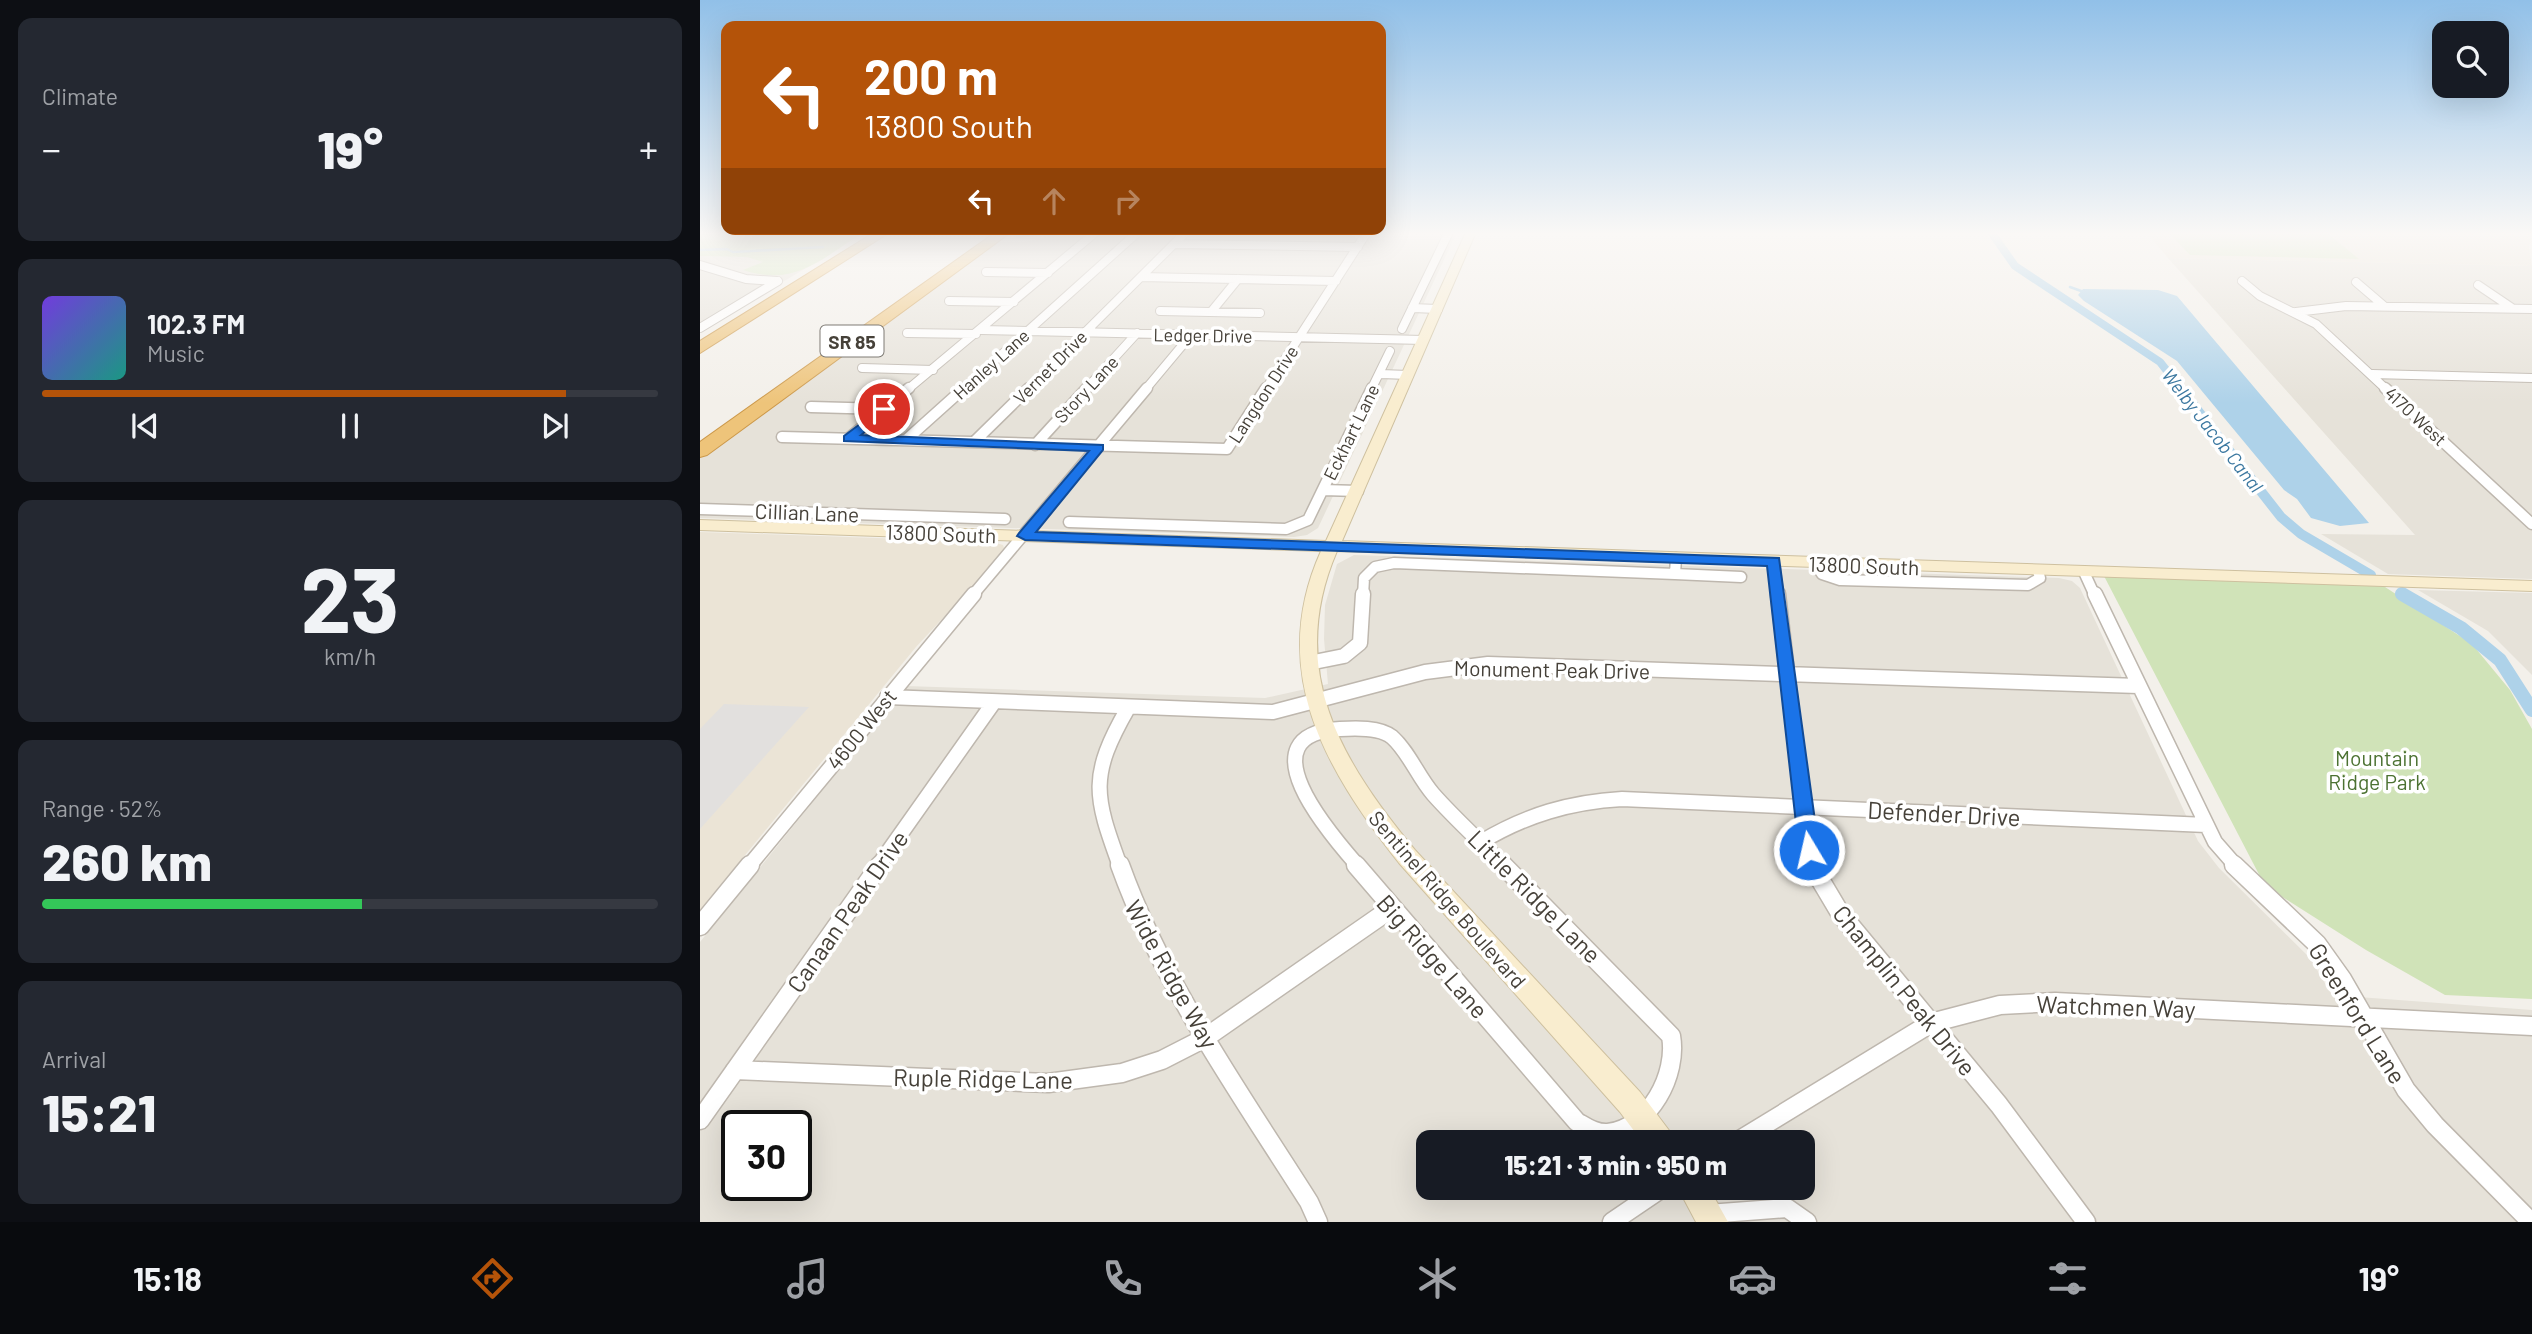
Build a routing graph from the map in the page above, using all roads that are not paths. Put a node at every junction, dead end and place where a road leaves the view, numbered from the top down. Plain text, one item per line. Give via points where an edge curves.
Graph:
1 (765, 289) edge
2 (794, 289) edge
3 (926, 289) edge
4 (1029, 289) edge
5 (1075, 289) edge
6 (1129, 289) edge
7 (1230, 289) edge
8 (1331, 289) edge
9 (1421, 289) edge
10 (1446, 289) edge
11 (2252, 289) edge
12 (2364, 289) edge
13 (2484, 289) edge
14 (949, 301) dead end
15 (1014, 302) junction
16 (2385, 306) junction
17 (1412, 308) junction
18 (2512, 308) junction
19 (1438, 309) junction
20 (2532, 309) edge
21 (1160, 311) dead end
22 (1211, 312) junction
23 (2296, 312) junction
24 (1260, 313) dead end
25 (700, 315) edge
26 (720, 316) junction
27 (700, 328) edge
28 (1402, 329) dead end
29 (1028, 331) junction
30 (979, 332) junction
31 (1084, 332) junction
32 (907, 333) dead end
33 (1137, 333) junction
34 (1191, 335) junction
35 (1300, 337) junction
36 (1424, 340) junction
37 (700, 348) edge
38 (1390, 351) dead end
39 (862, 368) dead end
40 (933, 370) junction
41 (1380, 374) junction
42 (1409, 374) junction
43 (2372, 374) junction
44 (2532, 378) edge
45 (811, 407) dead end
46 (884, 409) junction
47 (782, 437) dead end
48 (849, 439) junction
49 (906, 440) junction
50 (974, 442) junction
51 (1035, 445) junction
52 (1099, 448) junction
53 (700, 451) edge
54 (1323, 490) junction
55 (1358, 491) junction
56 (703, 512) edge
57 (946, 517) junction
58 (1005, 519) dead end
59 (1069, 522) dead end
60 (1129, 523) junction
61 (2532, 524) edge
62 (700, 525) edge
63 (1235, 527) junction
64 (932, 533) junction
65 (1025, 536) junction
66 (1118, 539) junction
67 (1226, 543) junction
68 (1332, 546) junction
69 (1774, 562) junction
70 (1676, 566) junction
71 (2084, 572) junction
72 (1741, 577) dead end
73 (2532, 586) edge
74 (1309, 663) junction
75 (1789, 674) junction
76 (2138, 686) junction
77 (887, 697) junction
78 (995, 702) junction
79 (1316, 703) junction
80 (1128, 708) junction
81 (1324, 730) junction
82 (1803, 807) junction
83 (2206, 825) junction
84 (1481, 842) junction
85 (1392, 908) junction
86 (700, 926) edge
87 (2361, 1017) junction
88 (1931, 1023) junction
89 (2532, 1026) edge
90 (1205, 1038) junction
91 (735, 1070) junction
92 (1641, 1115) junction
93 (700, 1120) edge
94 (1652, 1130) edge
95 (1756, 1130) edge
96 (1644, 1200) edge
97 (1699, 1200) edge
98 (1710, 1218) edge
99 (1318, 1222) edge
100 (1612, 1222) edge
101 (1807, 1222) edge
102 (2086, 1222) edge
103 (2531, 1222) edge

1 - 26 street
2 - 37 highway
3 - 53 highway, SR 85
4 - 15 street
5 - 29 street, Hanley Lane
6 - 31 street, Vernet Drive
7 - 22 street
8 - 35 street, Langdon Drive
9 - 17 street
10 - 19 street, Sentinel Ridge Boulevard
11 - 23 street, 4170 West
12 - 16 street
13 - 18 street
14 - 15 street
15 - 30 street
16 - 18 street
16 - 23 street via 2330,306
17 - 19 street
17 - 28 street
18 - 20 street
19 - 36 street, Sentinel Ridge Boulevard
21 - 22 street
22 - 24 street
23 - 43 street, 4170 West
25 - 26 street
26 - 27 street
29 - 30 street, Ledger Drive
29 - 31 street, Ledger Drive
29 - 49 street, Hanley Lane
30 - 32 street, Ledger Drive
30 - 40 street
31 - 33 street, Ledger Drive
31 - 50 street, Vernet Drive
33 - 34 street, Ledger Drive
33 - 51 street, Story Lane
34 - 35 street, Ledger Drive
34 - 52 street, 4600 West
35 - 36 street, Ledger Drive
35 - 52 street, Langdon Drive via 1227,449
36 - 42 street, Sentinel Ridge Boulevard
38 - 41 street, Eckhart Lane
39 - 40 street
40 - 46 street
41 - 42 street, Eckhart Lane
41 - 54 street, Eckhart Lane
42 - 55 street, Sentinel Ridge Boulevard
43 - 44 street
43 - 61 street, 4170 West
45 - 46 street
46 - 48 street
47 - 48 street
48 - 49 street
49 - 50 street
50 - 51 street
51 - 52 street
52 - 65 street, 4600 West
54 - 55 street, Eckhart Lane
54 - 63 street, Eckhart Lane via 1308,520 1298,526
55 - 68 street, Sentinel Ridge Boulevard
56 - 57 street, Cillian Lane
57 - 58 street, Cillian Lane
57 - 64 street
59 - 60 street
60 - 63 street
60 - 66 street
62 - 64 street, 13800 South
63 - 67 street
64 - 65 street, 13800 South
65 - 66 street, 13800 South
65 - 77 street, 4600 West
66 - 67 street, 13800 South
67 - 68 street, 13800 South
68 - 70 street, 13800 South
68 - 74 street, Sentinel Ridge Boulevard via 1313,594
69 - 70 street, 13800 South
69 - 71 street, 13800 South
69 - 75 street, Champlin Peak Drive
70 - 72 street
70 - 74 street via 1376,567 1364,578 1360,643 1344,656
71 - 73 street, 13800 South
71 - 76 street, Greenford Lane
74 - 79 street, Sentinel Ridge Boulevard
75 - 76 street, Monument Peak Drive
75 - 79 street, Monument Peak Drive via 1472,664 1425,672
75 - 82 street, Champlin Peak Drive
76 - 83 street, Greenford Lane
77 - 78 street, Monument Peak Drive
77 - 86 street, 4600 West
78 - 80 street, Monument Peak Drive
78 - 91 street, Canaan Peak Drive
79 - 80 street, Monument Peak Drive via 1262,713
79 - 81 street, Sentinel Ridge Boulevard
80 - 90 street, Wide Ridge Way via 1100,769 1102,811 1142,925
81 - 84 street, Little Ridge Lane via 1374,729 1391,736 1422,781
81 - 85 street, Big Ridge Lane via 1299,744 1293,765 1330,834
81 - 92 street, Sentinel Ridge Boulevard via 1351,783 1386,833
82 - 83 street, Defender Drive
82 - 84 street, Defender Drive via 1583,801 1536,813
82 - 88 street, Champlin Peak Drive via 1809,850 1830,897
83 - 87 street, Greenford Lane via 2241,874 2317,943
84 - 92 street, Little Ridge Lane via 1671,1036 1672,1062 1660,1090
85 - 90 street, Ruple Ridge Lane
85 - 92 street, Big Ridge Lane via 1577,1122 1606,1133 1625,1128
87 - 88 street, Watchmen Way via 2041,1002 1974,1010
87 - 89 street, Watchmen Way
87 - 103 street, Greenford Lane via 2408,1093
88 - 95 street, Watchmen Way
88 - 102 street, Champlin Peak Drive via 2036,1152
90 - 91 street, Ruple Ridge Lane via 1142,1068 1075,1082
90 - 99 street, Wide Ridge Way
91 - 93 street, Canaan Peak Drive
92 - 94 street, Sentinel Ridge Boulevard
96 - 100 street
97 - 98 street
98 - 101 street via 1787,1208

